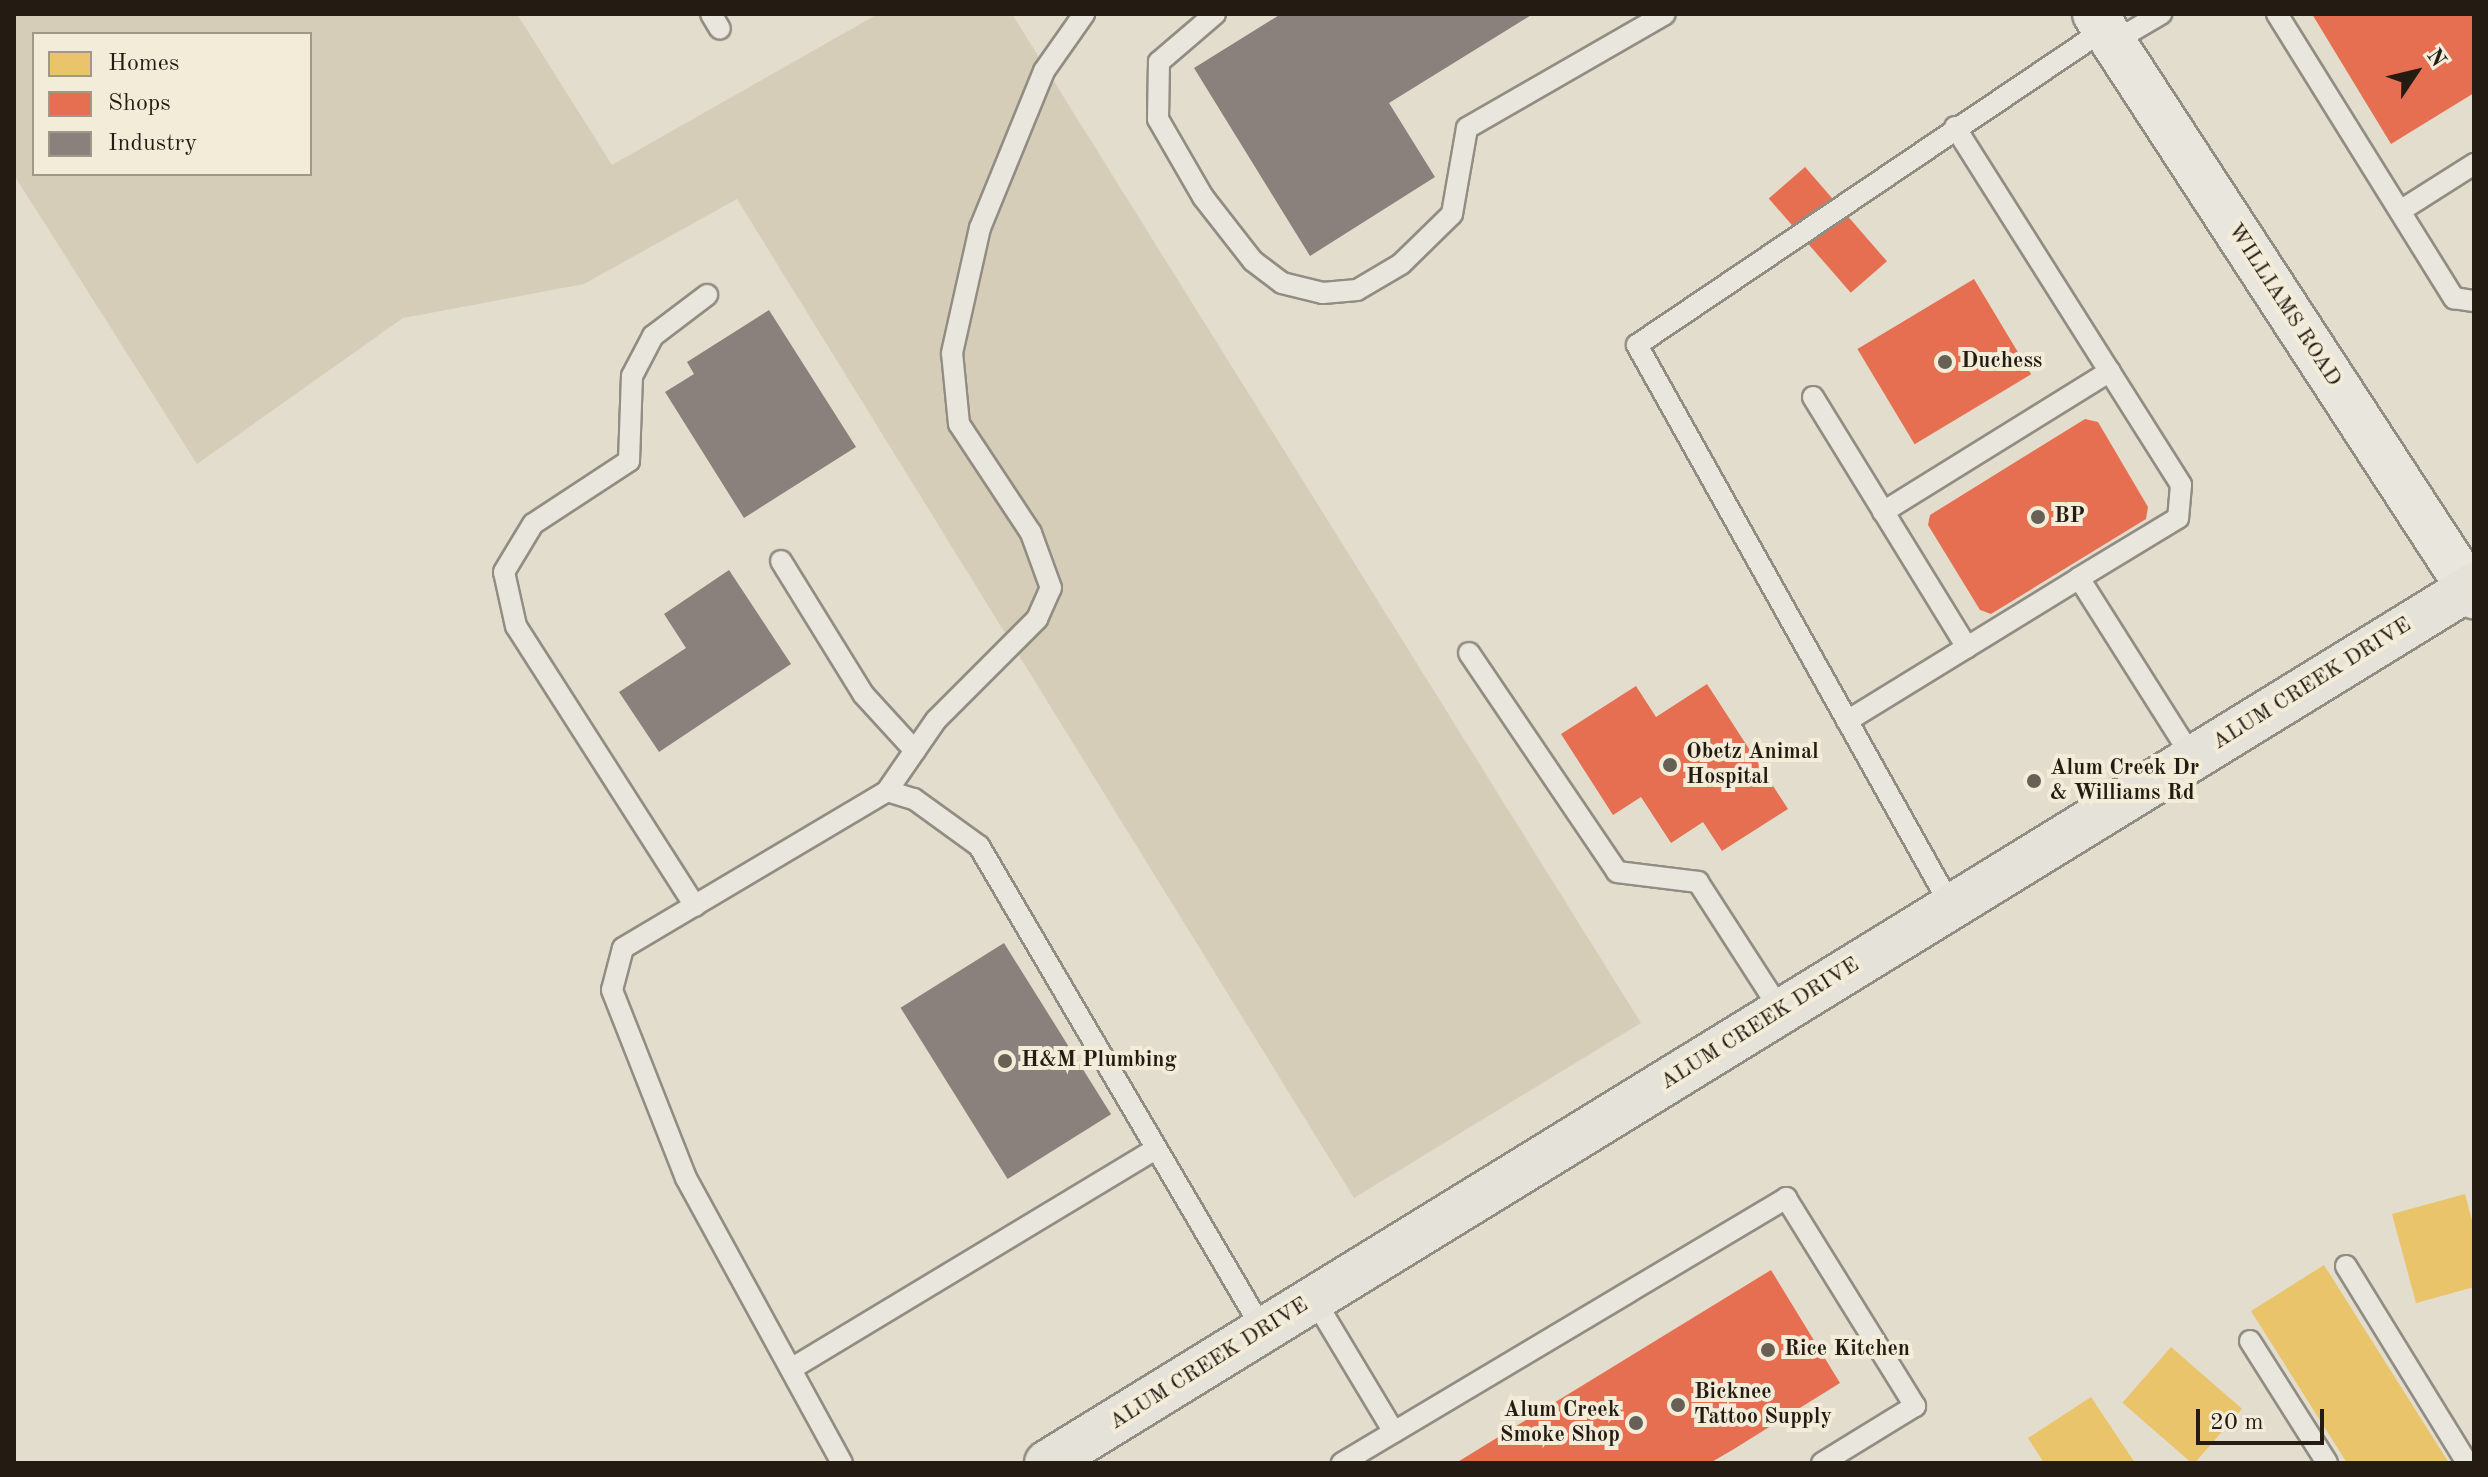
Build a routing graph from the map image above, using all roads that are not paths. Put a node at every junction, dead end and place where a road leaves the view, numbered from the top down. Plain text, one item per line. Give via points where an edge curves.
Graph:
1 (1084, 14) edge
2 (1215, 14) edge
3 (1665, 14) edge
4 (2161, 14) edge
5 (2277, 14) edge
6 (2104, 28) edge
7 (1955, 127) junction
8 (2474, 164) edge
9 (2400, 211) junction
10 (707, 295) dead end
11 (2474, 301) edge
12 (2110, 371) junction
13 (1813, 397) dead end
14 (1883, 512) junction
15 (781, 561) dead end
16 (2079, 578) junction
17 (2472, 589) edge
18 (1967, 647) junction
19 (1469, 653) dead end
20 (1847, 721) junction
21 (915, 751) junction
22 (2193, 758) junction
23 (887, 791) junction
24 (695, 906) junction
25 (1951, 906) junction
26 (1781, 1011) junction
27 (1156, 1149) junction
28 (2346, 1266) dead end
29 (1314, 1299) junction
30 (1263, 1330) junction
31 (2250, 1341) dead end
32 (791, 1369) junction
33 (1394, 1432) junction
34 (842, 1463) edge
35 (1047, 1463) edge
36 (1342, 1463) edge
37 (1822, 1463) edge
38 (2327, 1463) edge
39 (2467, 1463) edge

1 - 21 lane via 1044,71 980,228 952,353 959,424 1031,533 1051,588 1037,619
2 - 3 lane via 1159,62 1158,119 1203,197 1253,261 1282,283 1323,293 1357,290 1401,264 1452,214 1467,128
4 - 6 lane
5 - 9 lane
6 - 7 lane
6 - 17 main road, WILLIAMS ROAD
7 - 12 lane
7 - 20 lane via 1637,345
8 - 9 lane
9 - 11 lane via 2454,298
10 - 24 lane via 653,336 632,376 629,461 533,524 504,572 516,626
12 - 14 lane
12 - 16 lane via 2181,485 2178,518
13 - 14 lane
14 - 18 lane
15 - 21 lane via 863,694
16 - 18 lane
16 - 22 lane
17 - 22 main road, ALUM CREEK DRIVE
18 - 20 lane
19 - 26 lane via 1617,872 1698,882
20 - 25 lane
21 - 23 lane
22 - 25 main road, ALUM CREEK DRIVE
23 - 24 lane
23 - 27 lane via 914,799 979,846
24 - 32 lane via 623,948 612,990 686,1178
25 - 26 main road, ALUM CREEK DRIVE
26 - 29 main road, ALUM CREEK DRIVE
27 - 30 lane
27 - 32 lane
28 - 39 lane
29 - 30 main road, ALUM CREEK DRIVE
29 - 33 lane
30 - 35 main road, ALUM CREEK DRIVE
31 - 38 lane
32 - 34 lane
33 - 36 lane
33 - 37 lane via 1786,1198 1915,1406

